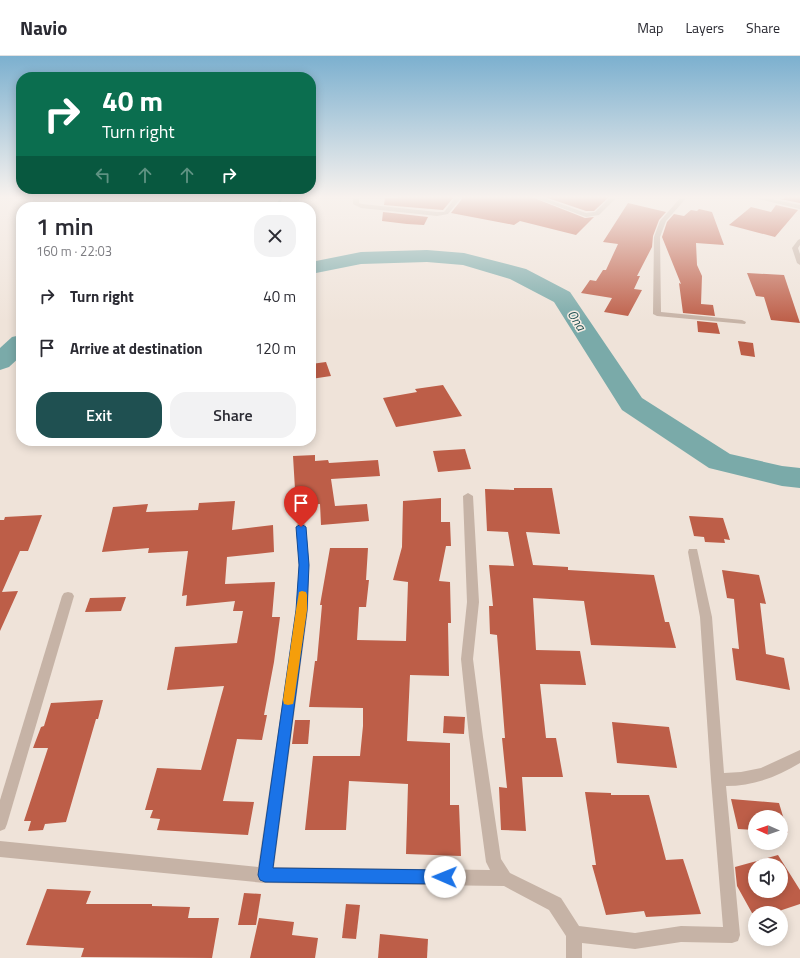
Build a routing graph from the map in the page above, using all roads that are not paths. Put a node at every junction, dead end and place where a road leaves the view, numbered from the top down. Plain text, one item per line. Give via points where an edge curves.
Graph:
1 (657, 238) edge
2 (800, 241) edge
3 (799, 259) edge
4 (742, 322) dead end
5 (468, 496) dead end
6 (301, 527) dead end
7 (693, 552) dead end
8 (68, 596) dead end
9 (800, 756) edge
10 (718, 780) junction
11 (0, 824) edge
12 (0, 849) edge
13 (265, 875) junction
14 (505, 878) junction
15 (574, 934) junction
16 (574, 958) edge

1 - 4 street via 658,314
2 - 3 street via 795,248
5 - 14 street via 473,602 468,659 494,862
6 - 13 street via 304,565 302,610
7 - 10 street via 706,617
8 - 11 street
9 - 10 street via 772,772 742,780
10 - 15 street via 732,935 681,934 635,941
12 - 13 street
13 - 14 street
14 - 15 street via 555,904
15 - 16 street

